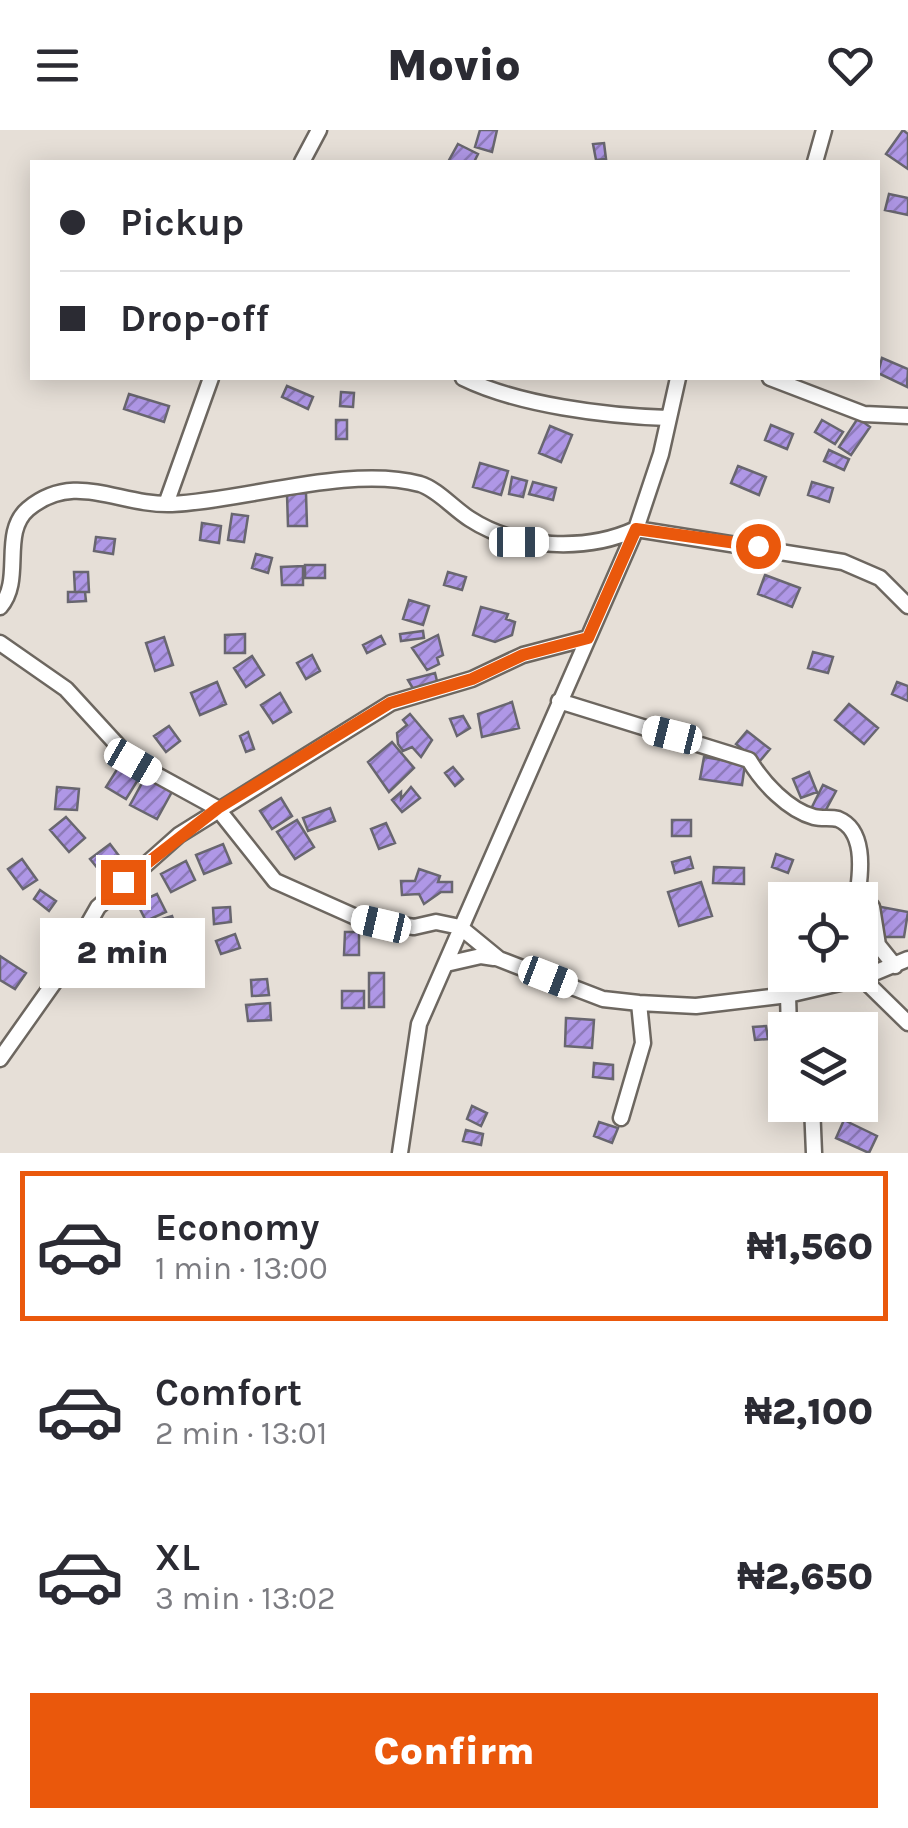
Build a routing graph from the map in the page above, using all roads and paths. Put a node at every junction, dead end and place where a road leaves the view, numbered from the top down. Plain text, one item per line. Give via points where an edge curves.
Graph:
1 (319, 130) edge
2 (824, 130) edge
3 (303, 160) edge
4 (816, 160) edge
5 (210, 380) edge
6 (470, 380) edge
7 (678, 380) edge
8 (775, 380) edge
9 (908, 416) edge
10 (668, 418) junction
11 (166, 504) junction
12 (636, 529) junction
13 (908, 606) edge
14 (0, 607) edge
15 (588, 638) junction
16 (0, 643) edge
17 (559, 701) junction
18 (218, 808) junction
19 (460, 928) junction
20 (499, 959) junction
21 (902, 962) edge
22 (446, 964) junction
23 (878, 972) edge
24 (804, 992) edge
25 (876, 992) edge
26 (788, 996) junction
27 (639, 1004) junction
28 (789, 1012) edge
29 (908, 1023) edge
30 (0, 1060) edge
31 (621, 1118) dead end
32 (813, 1122) edge
33 (400, 1153) edge
34 (814, 1153) edge

1 - 3 street
2 - 4 street
5 - 11 street
6 - 10 street via 566,406
7 - 10 street
8 - 9 street via 864,414
10 - 12 street
11 - 12 street via 345,481 406,483 422,484 468,518 519,542 609,542
11 - 14 street via 72,487 30,508 15,532 12,591
12 - 13 street via 855,565 880,578
12 - 15 street
15 - 17 street
15 - 18 street via 390,703
16 - 18 street via 66,689 133,762
17 - 19 street
17 - 21 street via 750,760 762,781 790,804 812,817 839,820 854,833 858,891 872,907 878,945
18 - 19 street via 286,889 381,924
18 - 30 street via 98,907
19 - 20 street
19 - 22 street
20 - 22 street
20 - 27 street via 603,1000
21 - 23 street
22 - 33 street via 419,1024
24 - 26 street
25 - 29 street
26 - 27 street via 696,1006
26 - 28 street
27 - 31 street via 644,1043
32 - 34 street

